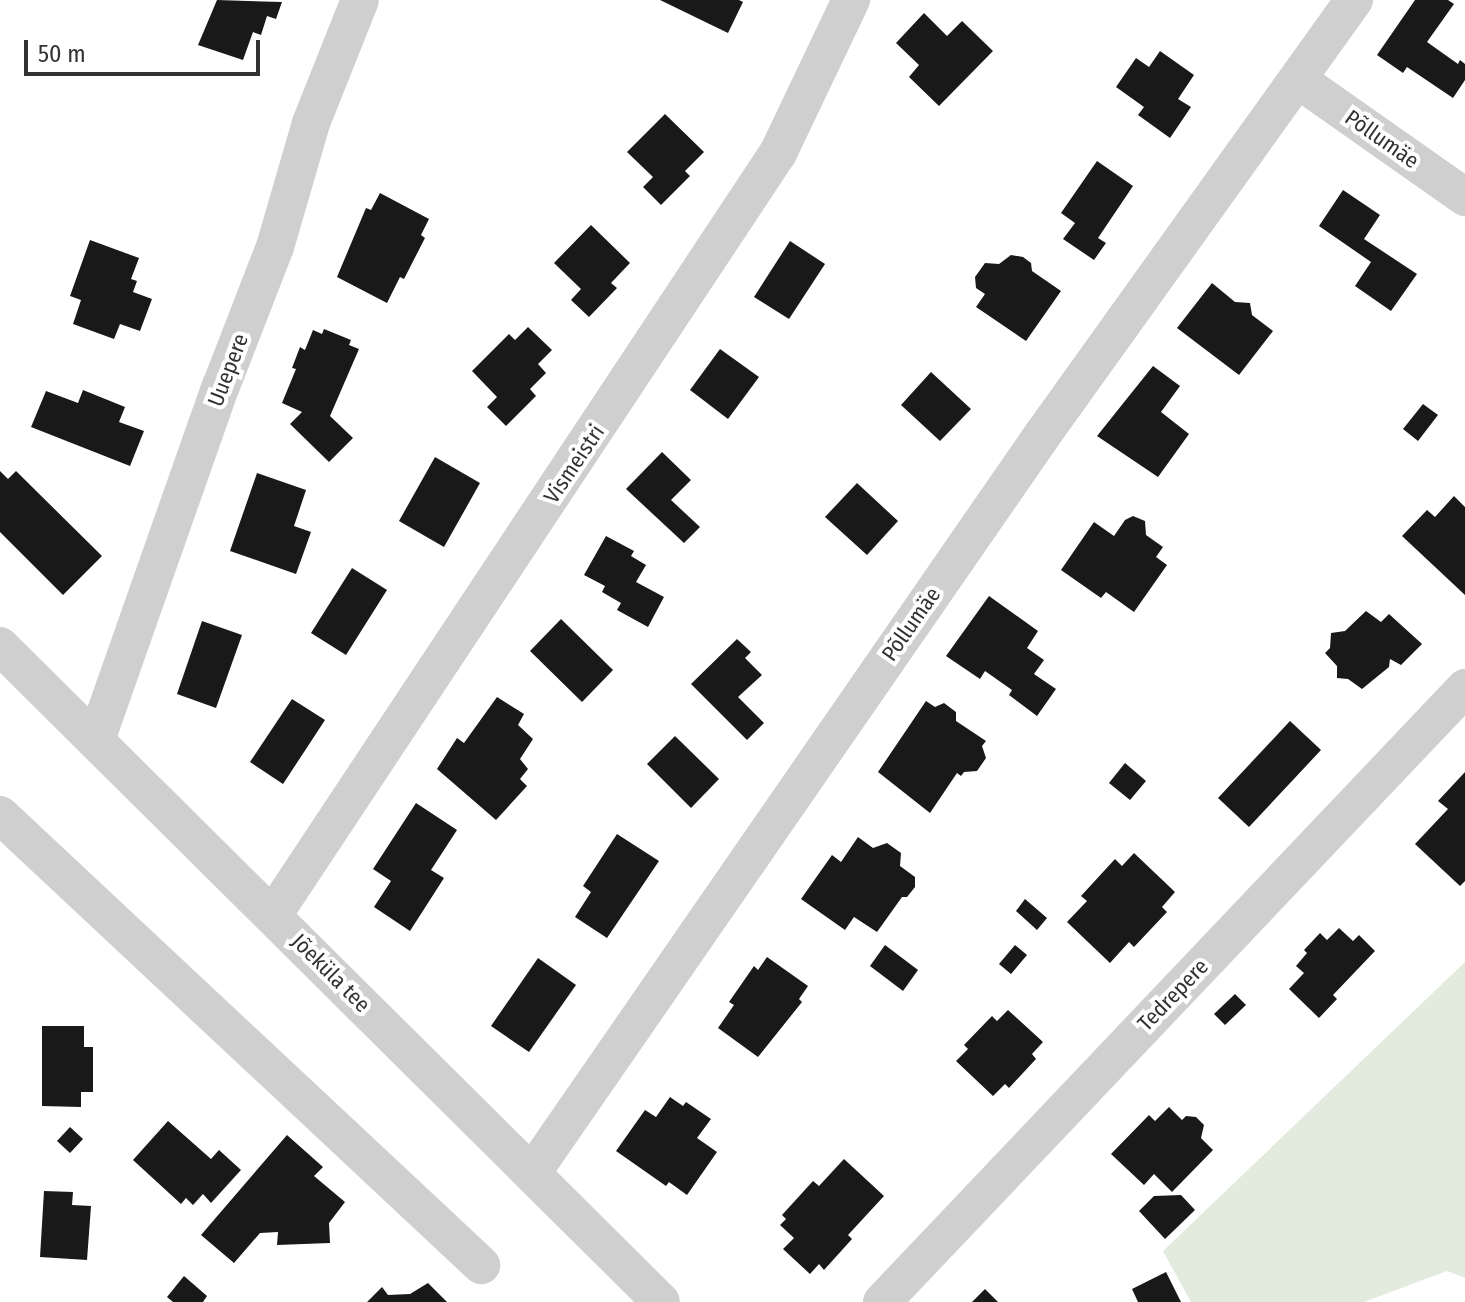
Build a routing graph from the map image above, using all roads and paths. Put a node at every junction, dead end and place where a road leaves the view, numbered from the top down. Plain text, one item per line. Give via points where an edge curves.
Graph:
1 (360, 0) edge
2 (851, 0) edge
3 (1354, 0) edge
4 (1300, 81) junction
5 (1465, 197) edge
6 (3, 658) edge
7 (1465, 688) edge
8 (96, 740) junction
9 (0, 815) edge
10 (273, 915) junction
11 (532, 1173) junction
12 (481, 1265) dead end
13 (661, 1302) edge
14 (882, 1302) edge

1 - 8 street, Uuepere via 311,123 275,247
2 - 10 street, Vismeistri via 778,153
3 - 4 street, Põllumäe
4 - 5 street, Põllumäe
4 - 11 street, Põllumäe via 1025,460
6 - 8 street, Jõeküla tee
7 - 14 street, Tedrepere
8 - 10 street, Jõeküla tee
9 - 12 street
10 - 11 street, Jõeküla tee
11 - 13 street, Jõeküla tee

